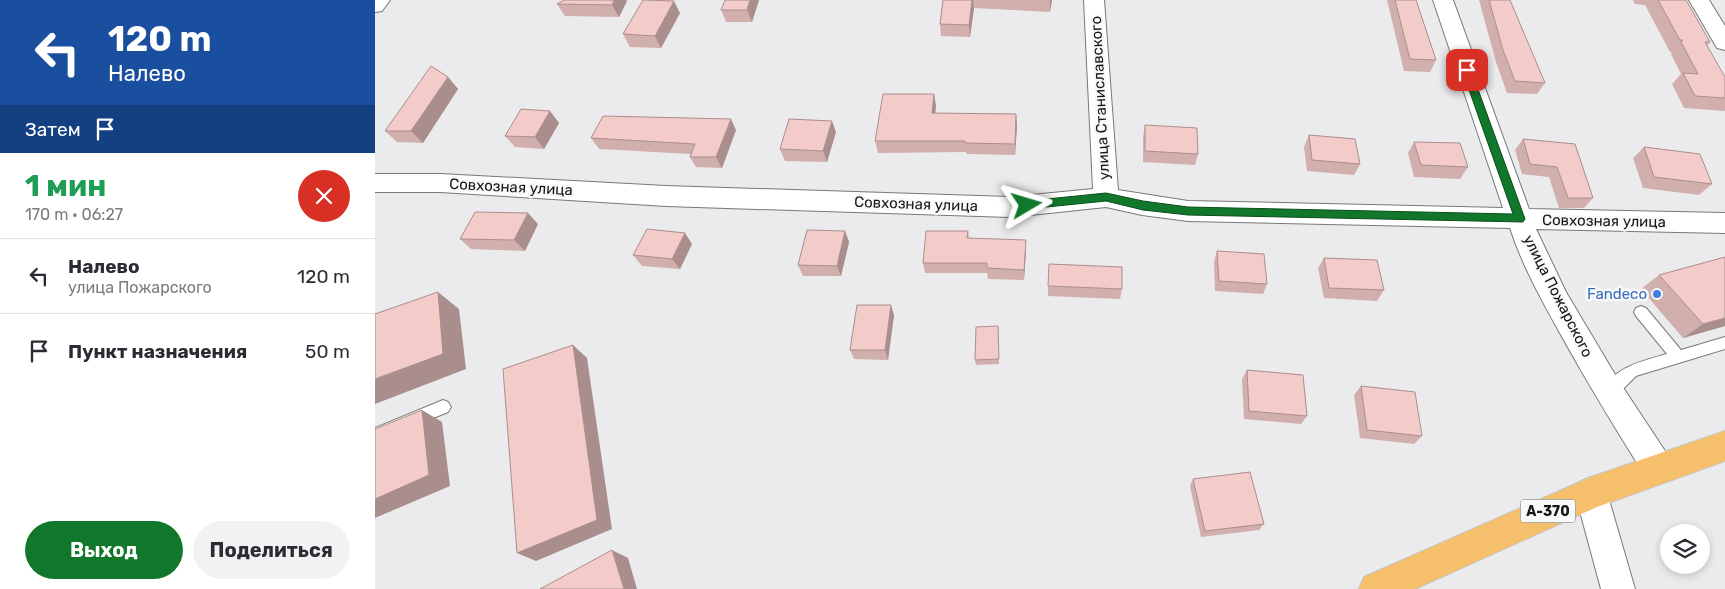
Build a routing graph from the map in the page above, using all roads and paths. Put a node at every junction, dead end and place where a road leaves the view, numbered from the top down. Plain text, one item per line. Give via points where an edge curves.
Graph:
1 (380, 0) edge
2 (1095, 0) edge
3 (1443, 0) edge
4 (1699, 0) edge
5 (375, 6) edge
6 (1725, 43) edge
7 (375, 184) edge
8 (1106, 197) junction
9 (1519, 219) junction
10 (1725, 223) edge
11 (1641, 312) dead end
12 (1725, 343) edge
13 (1678, 356) junction
14 (1609, 393) junction
15 (443, 407) dead end
16 (375, 435) edge
17 (1725, 446) edge
18 (1658, 468) junction
19 (1591, 493) junction
20 (1376, 589) edge
21 (1618, 589) edge

1 - 5 street
2 - 8 street, улица Станиславского
3 - 9 street, улица Пожарского
4 - 6 street
7 - 8 street, Совхозная улица via 440,183 934,206 1010,207
8 - 9 street, Совхозная улица via 1143,206 1188,211
9 - 10 street, Совхозная улица
9 - 14 street, улица Пожарского via 1556,300
11 - 13 lane
12 - 13 lane
13 - 14 lane via 1631,371
14 - 18 street, улица Пожарского
15 - 16 lane
17 - 18 highway, А-370
18 - 19 highway, А-370
19 - 20 highway, А-370
19 - 21 street

